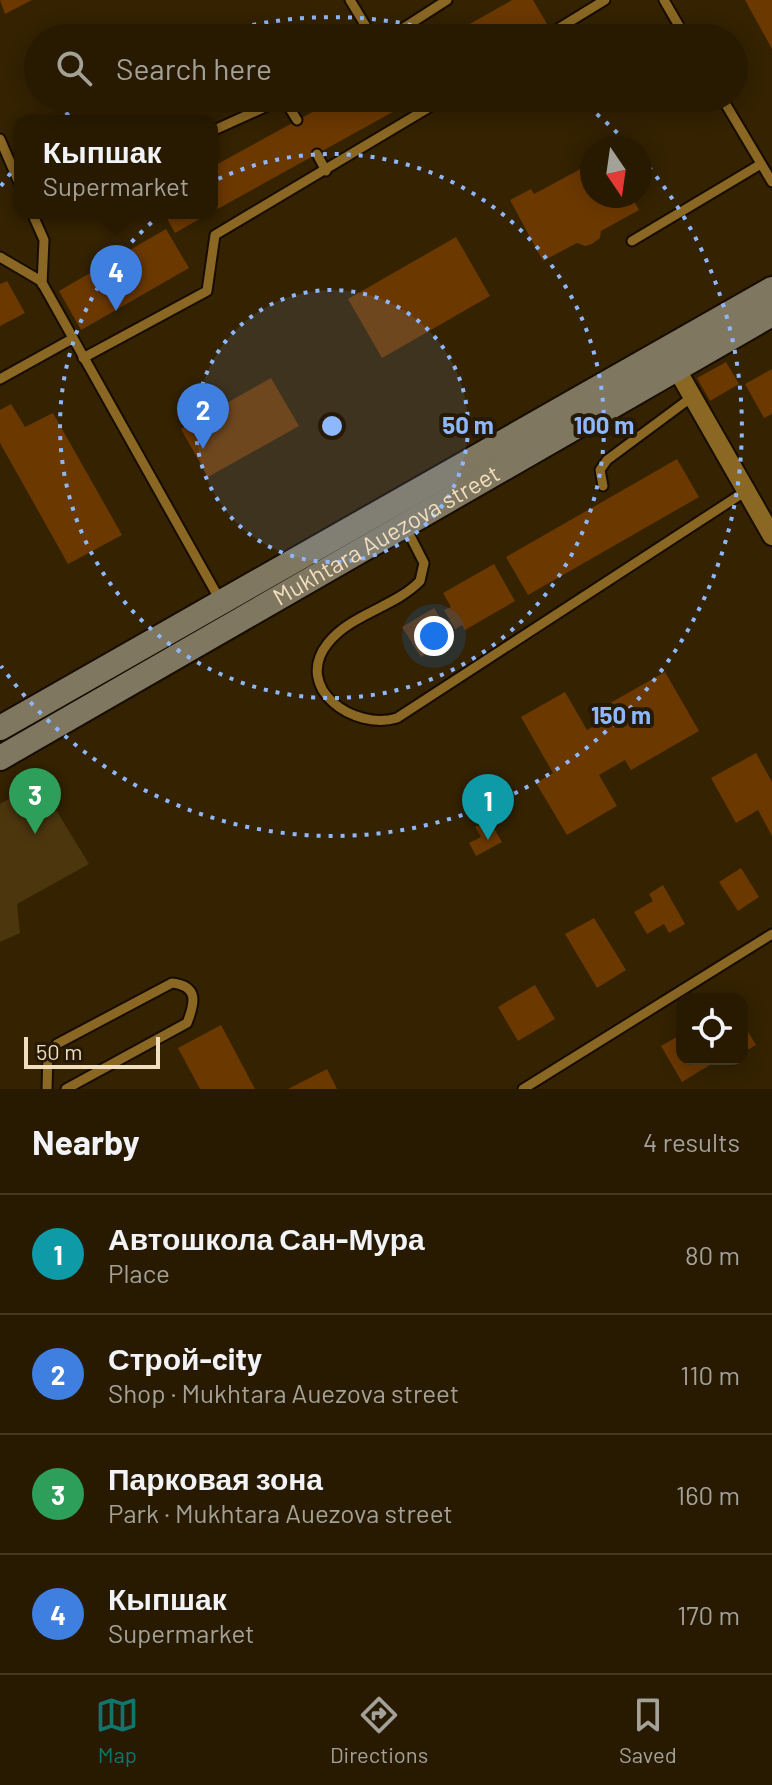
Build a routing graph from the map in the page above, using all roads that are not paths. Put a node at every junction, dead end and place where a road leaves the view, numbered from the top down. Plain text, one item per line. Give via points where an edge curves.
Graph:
1 (350, 0) edge
2 (447, 0) edge
3 (605, 0) edge
4 (664, 0) edge
5 (365, 24) edge
6 (410, 24) edge
7 (566, 24) edge
8 (678, 24) edge
9 (254, 112) edge
10 (293, 112) edge
11 (422, 112) edge
12 (730, 112) edge
13 (297, 120) dead end
14 (218, 128) edge
15 (0, 139) edge
16 (317, 154) dead end
17 (761, 164) junction
18 (14, 171) edge
19 (326, 171) junction
20 (772, 180) edge
21 (35, 219) edge
22 (632, 241) dead end
23 (0, 257) edge
24 (42, 284) junction
25 (772, 289) edge
26 (772, 314) edge
27 (72, 339) junction
28 (83, 358) junction
29 (676, 368) junction
30 (0, 379) edge
31 (692, 397) junction
32 (603, 486) dead end
33 (746, 491) junction
34 (404, 525) junction
35 (772, 536) edge
36 (228, 613) junction
37 (0, 728) edge
38 (0, 758) edge
39 (772, 934) edge
40 (47, 1089) edge
41 (66, 1089) edge
42 (523, 1089) edge

1 - 5 lane
2 - 6 lane
3 - 7 lane
4 - 8 lane
9 - 14 lane
10 - 13 lane
11 - 19 lane
12 - 17 lane
15 - 18 lane
16 - 19 lane
17 - 20 lane
17 - 22 lane
19 - 28 lane via 215,235 207,291
21 - 24 lane via 44,240
23 - 24 lane
24 - 27 lane
25 - 36 main road, Mukhtara Auezova street
26 - 29 main road, Mukhtara Auezova street
27 - 28 lane
27 - 30 lane
28 - 36 lane
29 - 31 street
29 - 34 main road, Mukhtara Auezova street
31 - 32 lane via 607,460 600,470
31 - 33 street
33 - 34 lane via 397,718 383,722 353,715 331,701 319,681 318,662 333,638 420,581 424,563
33 - 35 street
34 - 36 main road, Mukhtara Auezova street
36 - 37 main road, Mukhtara Auezova street
36 - 38 main road, Mukhtara Auezova street
39 - 42 lane
40 - 41 lane via 48,1055 57,1044 172,983 184,984 192,992 194,1006 187,1023

